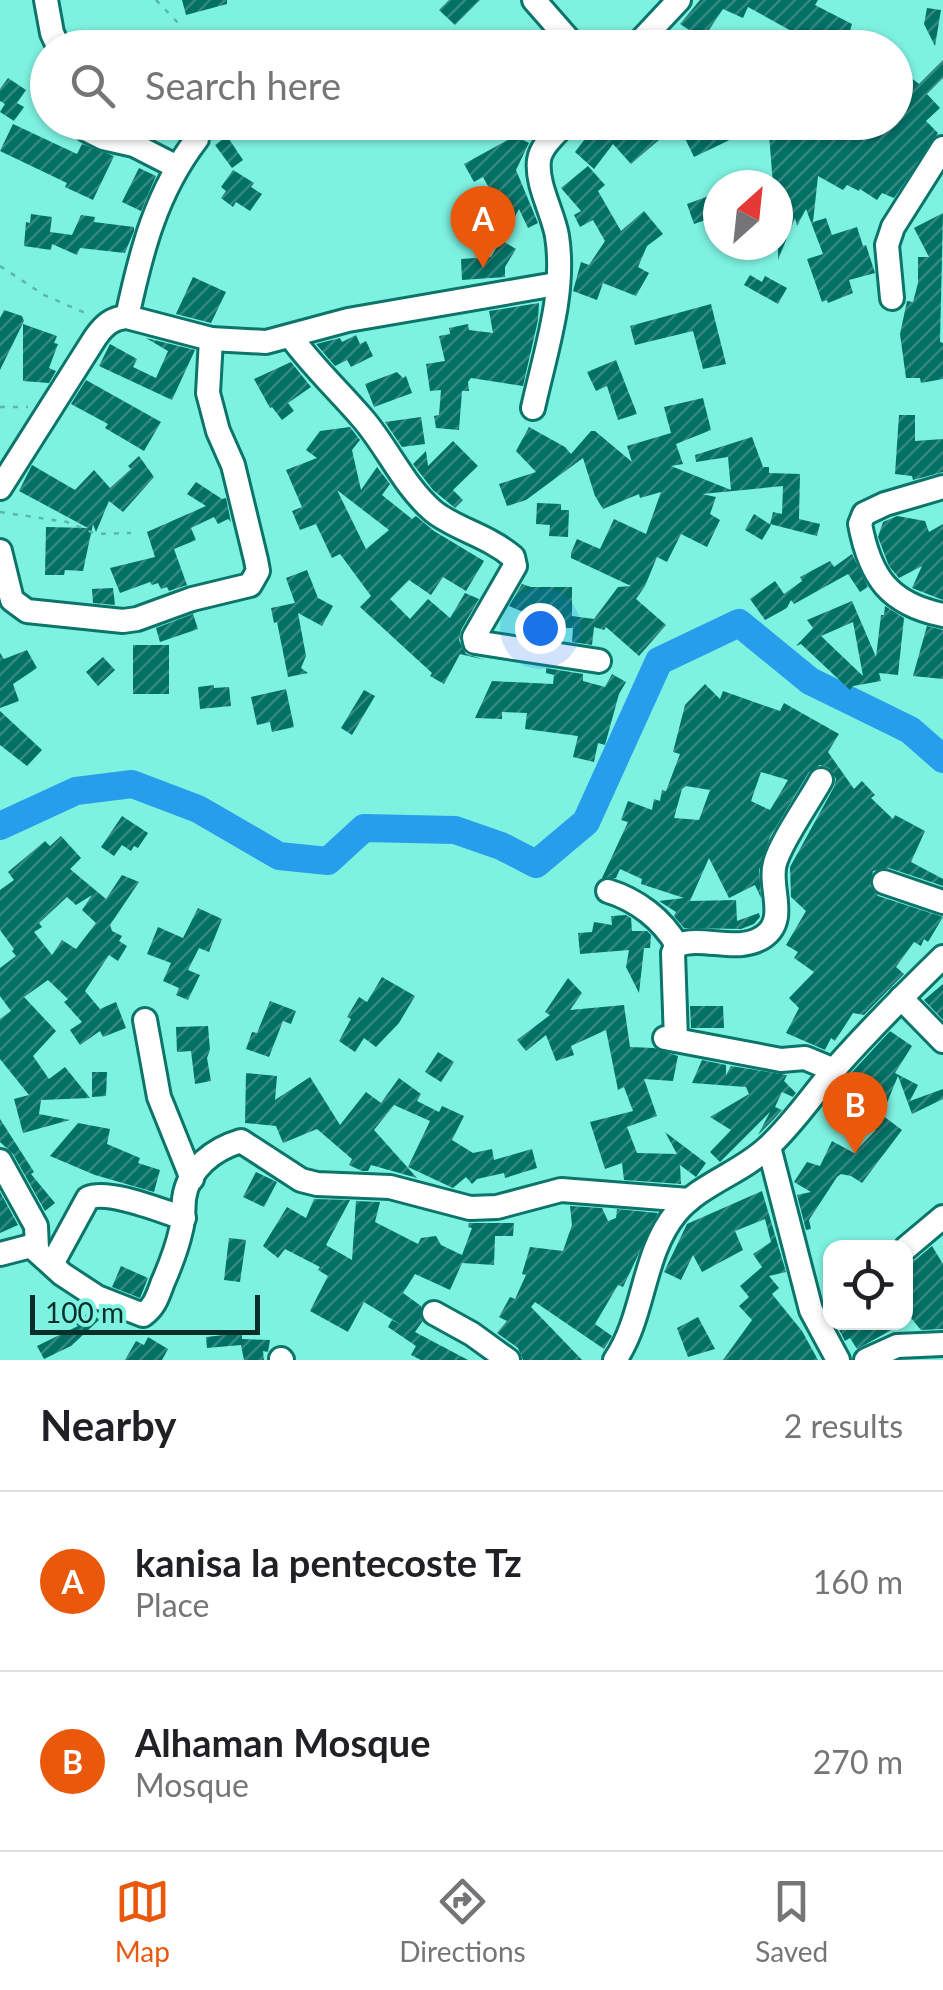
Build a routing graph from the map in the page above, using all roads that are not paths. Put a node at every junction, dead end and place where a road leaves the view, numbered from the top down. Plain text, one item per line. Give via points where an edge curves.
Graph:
1 (46, 0) edge
2 (534, 0) edge
3 (678, 0) edge
4 (51, 30) edge
5 (560, 30) edge
6 (650, 30) edge
7 (113, 140) edge
8 (196, 140) edge
9 (551, 140) edge
10 (943, 148) edge
11 (177, 167) junction
12 (556, 284) junction
13 (892, 298) dead end
14 (121, 318) junction
15 (291, 337) junction
16 (211, 338) junction
17 (533, 408) dead end
18 (0, 488) edge
19 (943, 488) edge
20 (0, 551) edge
21 (943, 615) edge
22 (599, 662) dead end
23 (821, 780) dead end
24 (884, 882) dead end
25 (608, 892) dead end
26 (943, 902) edge
27 (677, 945) junction
28 (943, 957) edge
29 (901, 998) junction
30 (146, 1020) dead end
31 (943, 1041) edge
32 (834, 1070) junction
33 (769, 1147) junction
34 (0, 1161) edge
35 (192, 1179) junction
36 (688, 1200) junction
37 (943, 1216) edge
38 (184, 1218) junction
39 (913, 1242) edge
40 (0, 1254) edge
41 (45, 1256) junction
42 (823, 1293) edge
43 (811, 1310) junction
44 (434, 1313) dead end
45 (943, 1344) edge
46 (837, 1359) edge
47 (508, 1360) edge
48 (615, 1360) edge
49 (866, 1360) edge

1 - 4 street
2 - 5 street
3 - 6 street
7 - 11 street
8 - 11 street
9 - 12 street via 539,162 557,236
10 - 13 street via 886,246
11 - 14 street via 153,215
12 - 15 street via 348,320
12 - 17 street
14 - 16 street
14 - 18 street via 102,327
15 - 16 street via 248,343
15 - 22 street via 428,507 513,557 515,566 474,642
16 - 20 street via 208,393 256,560 250,586 123,621 28,611 12,600
19 - 21 street via 885,504 864,514 860,524 878,580 910,606
23 - 27 street via 774,864 772,928 736,945
24 - 26 street
25 - 27 street via 651,914
27 - 32 street via 670,1039 780,1060 805,1058
28 - 29 street
29 - 31 street
29 - 32 street
30 - 35 street via 159,1097
32 - 33 street
33 - 36 street
33 - 43 street
34 - 41 street
35 - 36 street via 203,1160 241,1141 301,1180 390,1188 470,1208 561,1190
35 - 38 street
36 - 48 street via 666,1227
37 - 39 street
38 - 41 street via 93,1196
38 - 41 street via 154,1304 143,1315 97,1298
40 - 41 street via 31,1246
42 - 43 street
43 - 46 street
44 - 47 street
45 - 49 street via 896,1346

